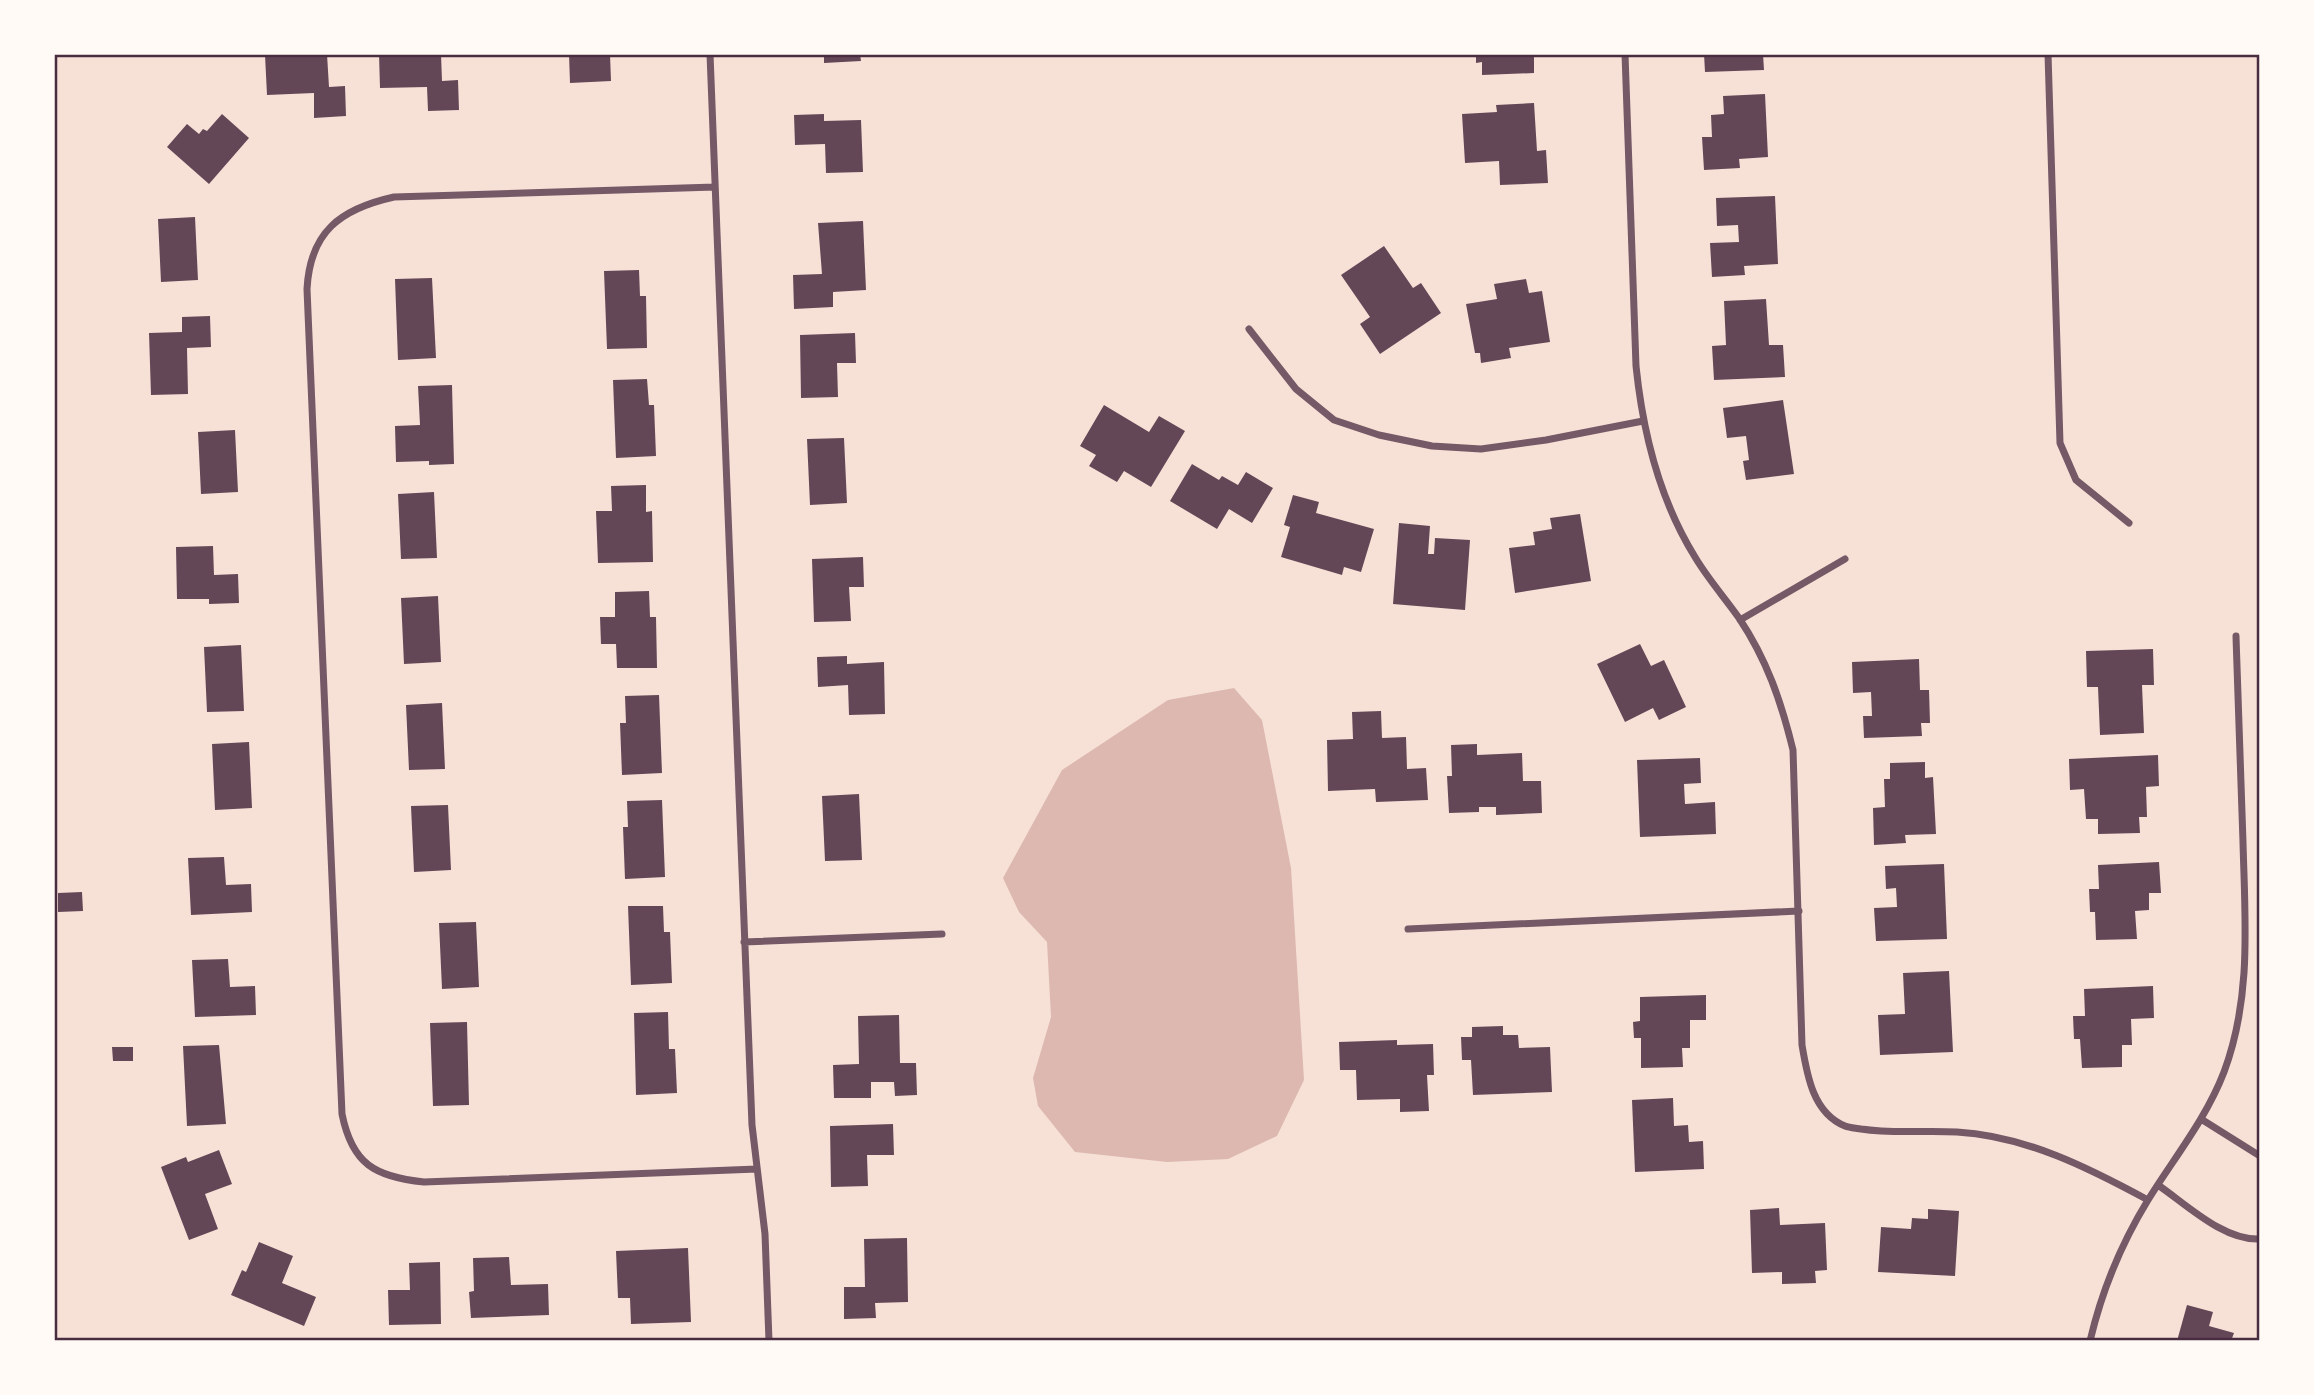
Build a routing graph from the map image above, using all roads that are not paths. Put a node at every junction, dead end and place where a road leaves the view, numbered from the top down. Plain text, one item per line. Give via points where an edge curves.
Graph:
1 (710, 54) edge
2 (1625, 54) edge
3 (2048, 54) edge
4 (715, 187) junction
5 (1249, 329) dead end
6 (1643, 421) junction
7 (2129, 523) dead end
8 (1845, 559) dead end
9 (1740, 620) junction
10 (2236, 636) dead end
11 (1799, 911) junction
12 (1408, 929) dead end
13 (942, 934) dead end
14 (744, 942) junction
15 (2201, 1119) junction
16 (2260, 1156) edge
17 (757, 1168) junction
18 (2158, 1185) junction
19 (2148, 1200) junction
20 (2260, 1239) edge
21 (769, 1341) edge
22 (2090, 1341) edge

1 - 4 street
2 - 6 street via 1636,366
3 - 7 street via 2060,443 2076,480
4 - 14 street
4 - 17 street via 394,197 370,202 342,218 323,233 312,256 307,289 342,1114 352,1149 368,1166 403,1180
5 - 6 street via 1296,389 1334,420 1379,435 1432,446 1481,449
6 - 9 street via 1669,508 1695,558
8 - 9 street
9 - 11 street via 1769,670 1793,750
10 - 15 street via 2246,969 2235,1036
11 - 12 street
11 - 19 street via 1802,1045 1819,1107 1845,1126 1886,1133 1958,1132 2023,1144 2063,1158
13 - 14 street
14 - 17 street
15 - 16 street
15 - 18 street
17 - 21 street
18 - 19 street
18 - 20 street via 2228,1234
19 - 22 street via 2114,1264

